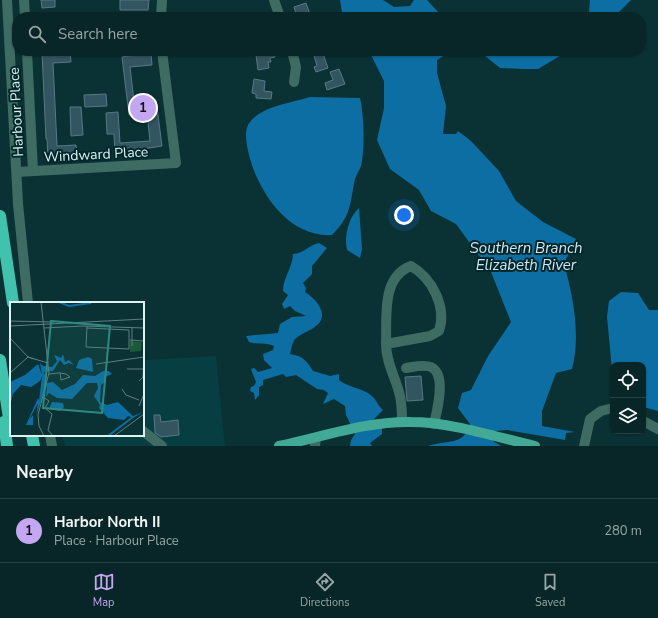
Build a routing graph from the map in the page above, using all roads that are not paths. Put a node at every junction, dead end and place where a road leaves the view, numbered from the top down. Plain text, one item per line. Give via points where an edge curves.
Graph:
1 (162, 0) edge
2 (274, 0) edge
3 (24, 1) edge
4 (7, 2) edge
5 (25, 12) edge
6 (162, 12) edge
7 (278, 12) edge
8 (27, 56) edge
9 (163, 56) edge
10 (293, 56) edge
11 (294, 82) dead end
12 (33, 171) junction
13 (17, 172) junction
14 (1, 221) edge
15 (13, 302) edge
16 (28, 302) edge
17 (386, 344) junction
18 (0, 360) edge
19 (406, 368) dead end
20 (0, 390) edge
21 (610, 409) edge
22 (402, 422) junction
23 (646, 423) edge
24 (434, 424) junction
25 (10, 425) edge
26 (658, 429) edge
27 (144, 432) edge
28 (12, 436) edge
29 (30, 436) edge
30 (30, 436) edge
31 (50, 436) edge
32 (315, 442) edge
33 (7, 446) edge
34 (13, 446) edge
35 (29, 446) edge
36 (34, 446) edge
37 (52, 446) edge
38 (162, 446) edge
39 (279, 446) edge
40 (535, 446) edge
41 (584, 446) edge

1 - 6 street
2 - 7 street
3 - 4 street
3 - 5 street
4 - 13 street
8 - 12 street, Harbour Place
9 - 12 street, Windward Place via 176,163
10 - 11 street via 296,67
12 - 13 street, Windward Place
13 - 16 street
14 - 15 highway
17 - 17 street via 388,297 394,278 411,266 424,275 432,286 442,322 439,331 430,336
17 - 22 street via 386,359 400,396
18 - 25 highway
19 - 24 street via 425,366 437,372 440,397
20 - 33 highway
21 - 41 street via 601,411 590,419
22 - 24 main road
22 - 32 main road via 345,431
23 - 26 street
24 - 40 main road
27 - 38 street
28 - 34 highway
29 - 35 highway
30 - 36 highway
31 - 37 street
32 - 39 main road

